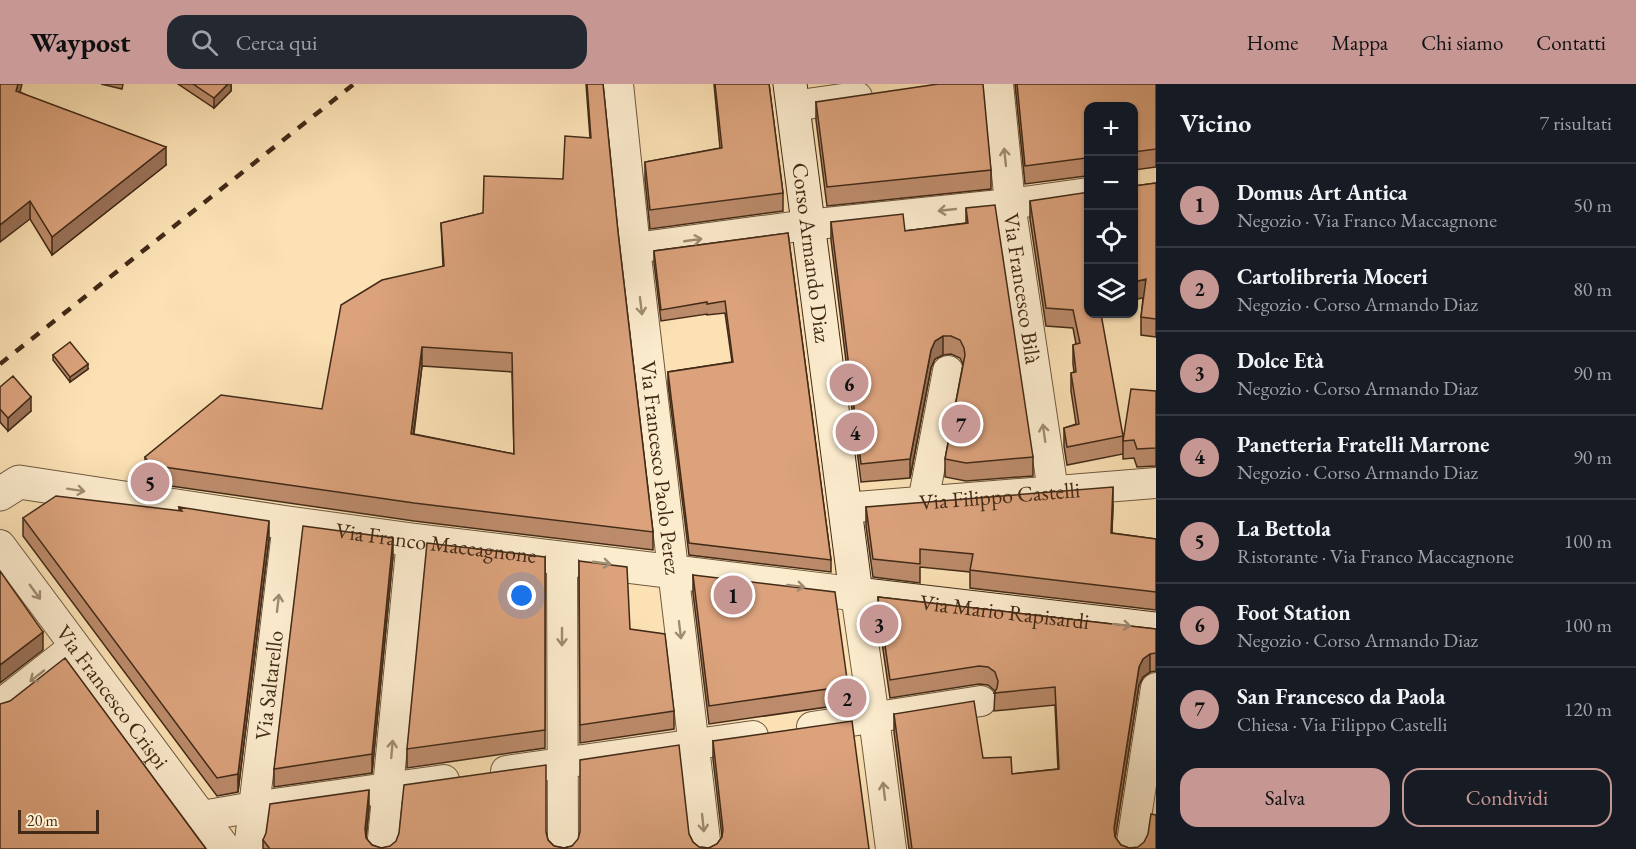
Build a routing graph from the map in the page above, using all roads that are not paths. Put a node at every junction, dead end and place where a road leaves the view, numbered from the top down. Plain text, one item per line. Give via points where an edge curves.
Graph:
1 (618, 84) edge
2 (998, 84) edge
3 (885, 92) edge
4 (791, 95) edge
5 (1084, 194) edge
6 (1010, 204) junction
7 (807, 225) junction
8 (634, 248) junction
9 (948, 371) dead end
10 (1156, 483) edge
11 (9, 488) edge
12 (1053, 491) junction
13 (922, 502) junction
14 (844, 508) junction
15 (288, 523) junction
16 (412, 540) junction
17 (0, 545) edge
18 (562, 557) junction
19 (672, 572) junction
20 (856, 594) junction
21 (1156, 629) edge
22 (74, 647) junction
23 (1156, 688) edge
24 (981, 701) dead end
25 (0, 705) edge
26 (874, 718) junction
27 (694, 744) junction
28 (562, 763) junction
29 (388, 788) junction
30 (254, 807) junction
31 (202, 816) junction
32 (226, 849) edge
33 (249, 849) edge
34 (382, 849) edge
35 (563, 849) edge
36 (706, 849) edge
37 (891, 849) edge
38 (1131, 849) edge

1 - 8 street, Via Francesco Paolo Perez
6 -> 2 street, Via Francesco Bilà
3 - 4 street
4 - 7 street, Corso Armando Diaz
5 - 6 street
6 -> 7 street
12 -> 6 street, Via Francesco Bilà
8 -> 7 street
7 - 14 street, Corso Armando Diaz
8 -> 19 street, Via Francesco Paolo Perez
9 - 13 street
10 - 12 street, Via Filippo Castelli
11 -> 15 street, Via Franco Maccagnone
12 - 13 street, Via Filippo Castelli
13 - 14 street, Via Filippo Castelli
14 - 20 street, Corso Armando Diaz
15 - 16 street, Via Franco Maccagnone
30 -> 15 street, Via Saltarello
16 - 18 street, Via Franco Maccagnone
29 -> 16 street
17 -> 22 street, Via Francesco Crispi
18 -> 19 street, Via Franco Maccagnone
18 -> 28 street
19 -> 20 street, Via Franco Maccagnone
19 -> 27 street, Via Francesco Paolo Perez
20 -> 21 street, Via Mario Rapisardi
20 - 26 street, Corso Armando Diaz
22 -> 25 street
22 - 31 street, Via Francesco Crispi
23 - 38 street
24 - 26 street
26 - 27 street
37 -> 26 street, Corso Armando Diaz
27 - 28 street
27 -> 36 street, Via Francesco Paolo Perez
28 - 29 street
28 - 35 street
29 - 30 street
29 - 34 street
30 - 31 street
30 - 33 street, Via Saltarello
31 - 32 street, Via Francesco Crispi

